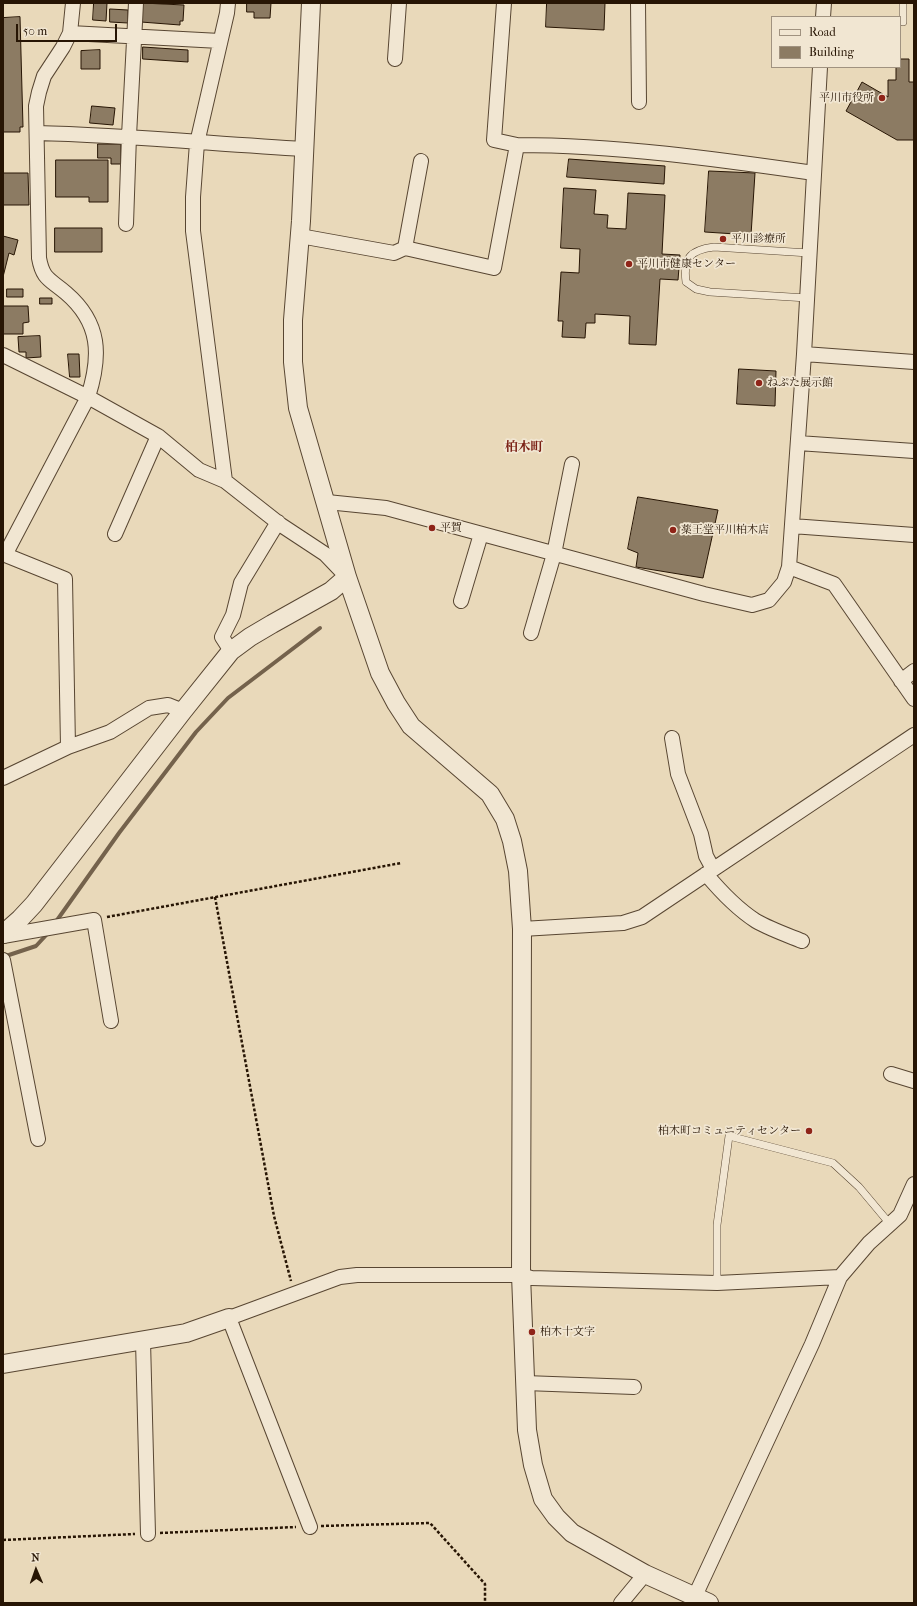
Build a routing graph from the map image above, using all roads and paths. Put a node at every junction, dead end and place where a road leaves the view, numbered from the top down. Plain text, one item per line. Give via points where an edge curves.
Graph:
1 (73, 3) edge
2 (136, 3) edge
3 (228, 3) edge
4 (311, 3) edge
5 (399, 3) edge
6 (504, 3) edge
7 (638, 3) edge
8 (824, 3) edge
9 (903, 3) edge
10 (823, 16) edge
11 (903, 22) dead end
12 (70, 33) junction
13 (135, 36) junction
14 (220, 41) junction
15 (395, 59) dead end
16 (820, 68) edge
17 (639, 102) dead end
18 (37, 133) junction
19 (129, 136) junction
20 (197, 143) junction
21 (517, 145) junction
22 (304, 149) junction
23 (421, 161) dead end
24 (814, 173) junction
25 (126, 224) dead end
26 (300, 236) junction
27 (405, 248) junction
28 (810, 253) junction
29 (807, 298) junction
30 (804, 354) junction
31 (3, 355) edge
32 (914, 362) edge
33 (88, 397) junction
34 (158, 436) junction
35 (798, 443) junction
36 (914, 451) edge
37 (572, 464) dead end
38 (225, 481) junction
39 (326, 502) junction
40 (278, 522) junction
41 (792, 526) junction
42 (115, 534) dead end
43 (481, 534) junction
44 (914, 535) edge
45 (4, 554) edge
46 (554, 554) junction
47 (789, 567) junction
48 (347, 577) junction
49 (461, 601) dead end
50 (531, 633) dead end
51 (231, 652) junction
52 (914, 671) edge
53 (901, 681) junction
54 (914, 699) edge
55 (183, 711) junction
56 (914, 735) edge
57 (672, 738) dead end
58 (68, 747) junction
59 (3, 778) edge
60 (402, 863) dead end
61 (709, 872) junction
62 (215, 897) junction
63 (94, 920) junction
64 (522, 929) junction
65 (3, 935) edge
66 (802, 941) dead end
67 (3, 960) edge
68 (111, 1021) dead end
69 (891, 1074) dead end
70 (914, 1081) edge
71 (38, 1139) dead end
72 (914, 1184) edge
73 (890, 1224) junction
74 (521, 1275) junction
75 (840, 1277) junction
76 (717, 1283) junction
77 (295, 1293) junction
78 (229, 1318) junction
79 (144, 1341) junction
80 (3, 1364) edge
81 (525, 1383) junction
82 (634, 1387) dead end
83 (310, 1527) joint
84 (148, 1534) dead end
85 (645, 1574) junction
86 (702, 1600) edge
87 (486, 1603) edge
88 (621, 1603) edge

1 - 12 street
2 - 13 street
3 - 14 street
4 - 22 street
5 - 15 street
6 - 21 street via 494,140
7 - 17 street
8 - 10 street
9 - 11 lane
12 - 13 street
12 - 18 street via 44,76 36,106
13 - 14 street
13 - 19 street
14 - 20 street
16 - 24 street
18 - 19 street
18 - 33 street via 41,270 46,278 83,309 94,333 97,360 95,377
19 - 20 street
19 - 25 street
20 - 22 street
20 - 38 street via 193,197 194,231
21 - 24 street via 564,145 702,157
21 - 27 street via 494,268
22 - 26 street
23 - 27 street
24 - 28 street
26 - 27 street via 394,253
26 - 39 street via 293,320 293,362 298,408
28 - 29 street
28 - 29 lane via 703,248 694,252 687,260 685,270 686,282 696,289
29 - 30 street
30 - 32 street
30 - 35 street
31 - 33 street
33 - 34 street
33 - 45 street
34 - 38 street via 199,470
34 - 42 street
35 - 36 street
35 - 41 street
37 - 46 street
38 - 40 street
39 - 43 street via 386,508
39 - 48 street
40 - 48 street via 325,554
40 - 51 street via 241,583 233,615 222,637
41 - 44 street
41 - 47 street
43 - 46 street
43 - 49 street
45 - 58 street via 65,579
46 - 47 street via 752,605 769,600 784,582
46 - 50 street
47 - 53 street via 834,584
48 - 51 street via 331,591 261,631
48 - 64 street via 380,673 411,726 490,794 505,818 518,871
51 - 55 street
52 - 53 street
53 - 54 street
55 - 58 street via 168,705 149,708 110,732
55 - 65 street via 34,904
56 - 61 street
57 - 61 street via 678,774 701,834
58 - 59 street
60 - 62 path
61 - 64 street via 642,917 622,923
61 - 66 street via 720,892 738,908 757,921
62 - 63 path
62 - 77 path via 274,1216
63 - 65 street
63 - 68 street
64 - 74 street
67 - 71 street
69 - 70 street
72 - 73 street via 900,1215
73 - 75 street via 869,1243
73 - 76 lane via 859,1187 833,1164 729,1136 717,1225
74 - 76 street via 531,1278
74 - 77 street via 340,1276
74 - 81 street
75 - 76 street
75 - 86 street
77 - 78 street
78 - 79 street via 186,1333
78 - 83 street
79 - 80 street
79 - 84 street
81 - 82 street
81 - 85 street via 527,1430 533,1465 543,1499 556,1518 572,1533
83 - 87 path via 430,1523 485,1584
85 - 86 street
85 - 88 street

